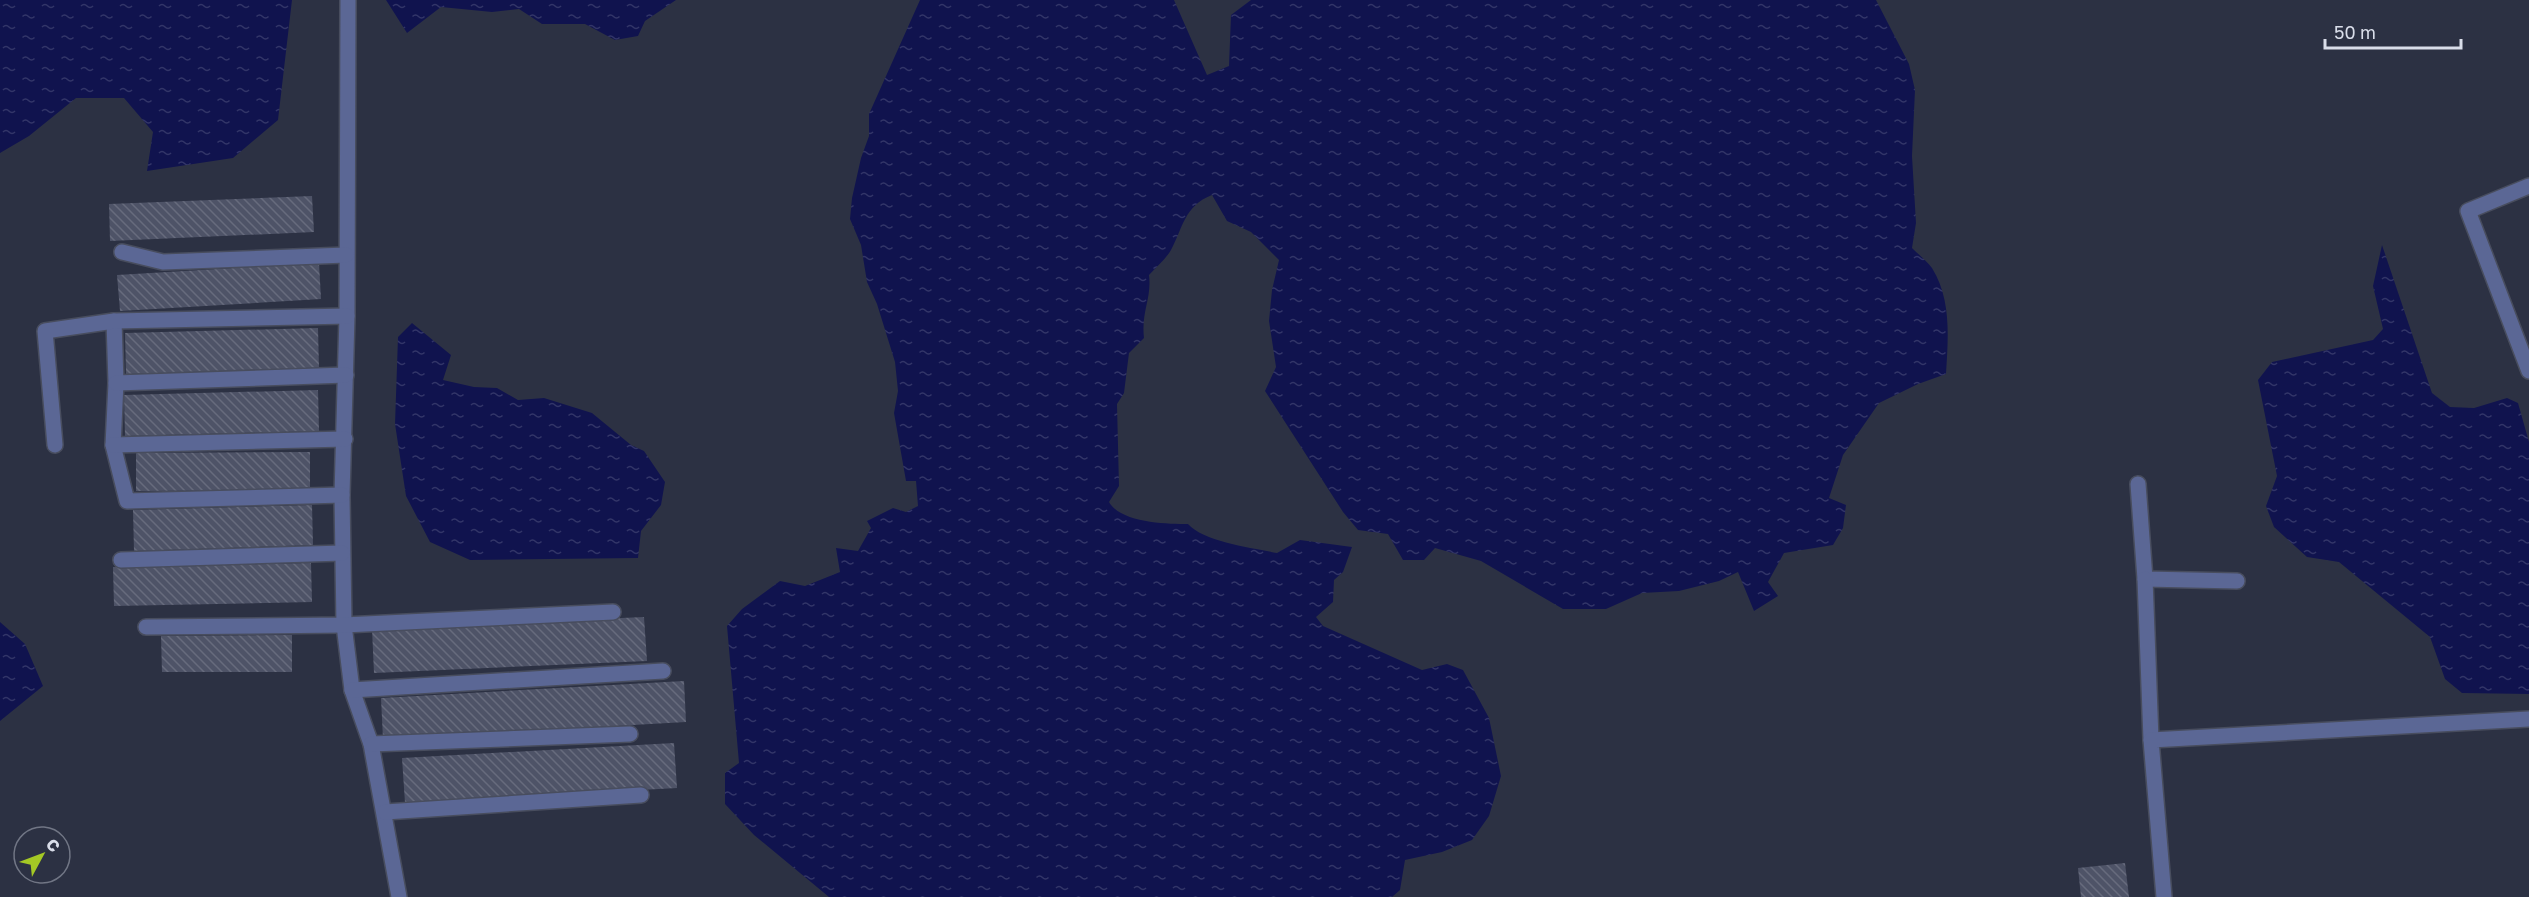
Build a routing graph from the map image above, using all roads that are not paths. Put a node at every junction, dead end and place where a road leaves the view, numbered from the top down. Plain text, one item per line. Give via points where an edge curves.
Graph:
1 (348, 0) edge
2 (2529, 186) edge
3 (122, 252) dead end
4 (346, 255) junction
5 (347, 316) junction
6 (114, 321) junction
7 (2529, 371) edge
8 (346, 375) junction
9 (116, 383) junction
10 (345, 439) junction
11 (55, 445) dead end
12 (113, 445) junction
13 (2138, 484) dead end
14 (342, 495) junction
15 (342, 553) junction
16 (121, 560) dead end
17 (2145, 579) junction
18 (2237, 581) dead end
19 (613, 612) dead end
20 (344, 626) junction
21 (146, 627) dead end
22 (663, 671) dead end
23 (352, 690) junction
24 (2529, 719) edge
25 (630, 734) dead end
26 (2151, 740) junction
27 (371, 744) junction
28 (641, 795) dead end
29 (385, 812) junction
30 (399, 897) edge
31 (2164, 897) edge

1 - 4 street
2 - 7 street via 2468,211
3 - 4 street via 163,262
4 - 5 street
5 - 6 street
5 - 8 street
6 - 9 street
6 - 11 street via 45,331
8 - 9 street
8 - 10 street
9 - 12 street
10 - 12 street
10 - 14 street
12 - 14 street via 127,501
13 - 17 street
14 - 15 street
15 - 16 street
15 - 20 street
17 - 18 street
17 - 26 street
19 - 20 street
20 - 21 street
20 - 23 street
22 - 23 street
23 - 27 street
24 - 26 street
25 - 27 street
26 - 31 street
27 - 29 street
28 - 29 street
29 - 30 street

